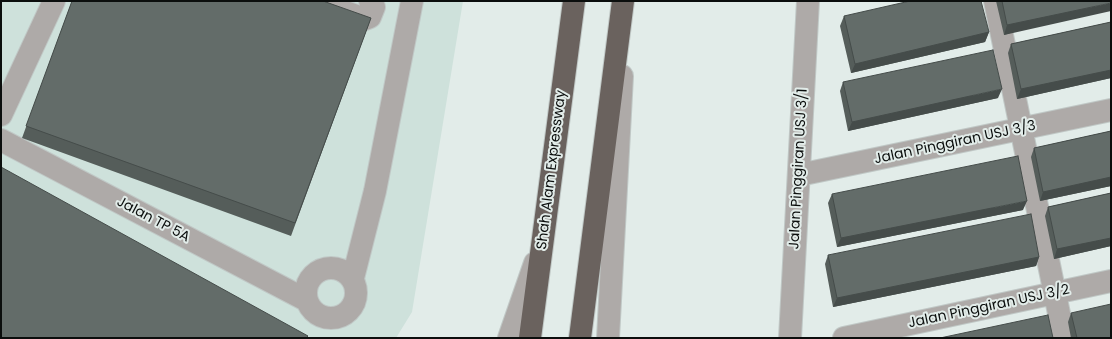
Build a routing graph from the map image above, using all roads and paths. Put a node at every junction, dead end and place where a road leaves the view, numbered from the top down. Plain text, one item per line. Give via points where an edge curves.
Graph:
1 (54, 1) edge
2 (315, 1) edge
3 (370, 1) edge
4 (412, 1) edge
5 (574, 1) edge
6 (625, 1) edge
7 (809, 1) edge
8 (995, 1) edge
9 (1111, 110) edge
10 (1, 115) edge
11 (1022, 129) junction
12 (1, 140) edge
13 (799, 175) junction
14 (543, 237) junction
15 (353, 278) junction
16 (1111, 282) edge
17 (1055, 293) junction
18 (306, 300) junction
19 (509, 338) edge
20 (530, 338) edge
21 (580, 338) edge
22 (608, 338) edge
23 (790, 338) edge
24 (844, 338) edge
25 (1064, 338) edge

1 - 10 street
2 - 3 street via 364,19 370,17 374,7
4 - 15 street via 375,191
5 - 14 highway, Shah Alam Expressway
6 - 21 highway
6 - 22 street
7 - 13 street, Jalan Pinggiran USJ 3/1
8 - 11 street
9 - 11 street, Jalan Pinggiran USJ 3/3
11 - 13 street, Jalan Pinggiran USJ 3/3
11 - 17 street
12 - 18 street, Jalan TP 5A
13 - 23 street, Jalan Pinggiran USJ 3/1
14 - 19 street
14 - 20 highway, Shah Alam Expressway
15 - 18 street via 338,268 320,270 308,282
15 - 18 street via 357,296 350,312 333,319 316,314
16 - 17 street, Jalan Pinggiran USJ 3/2
17 - 24 street, Jalan Pinggiran USJ 3/2
17 - 25 street

